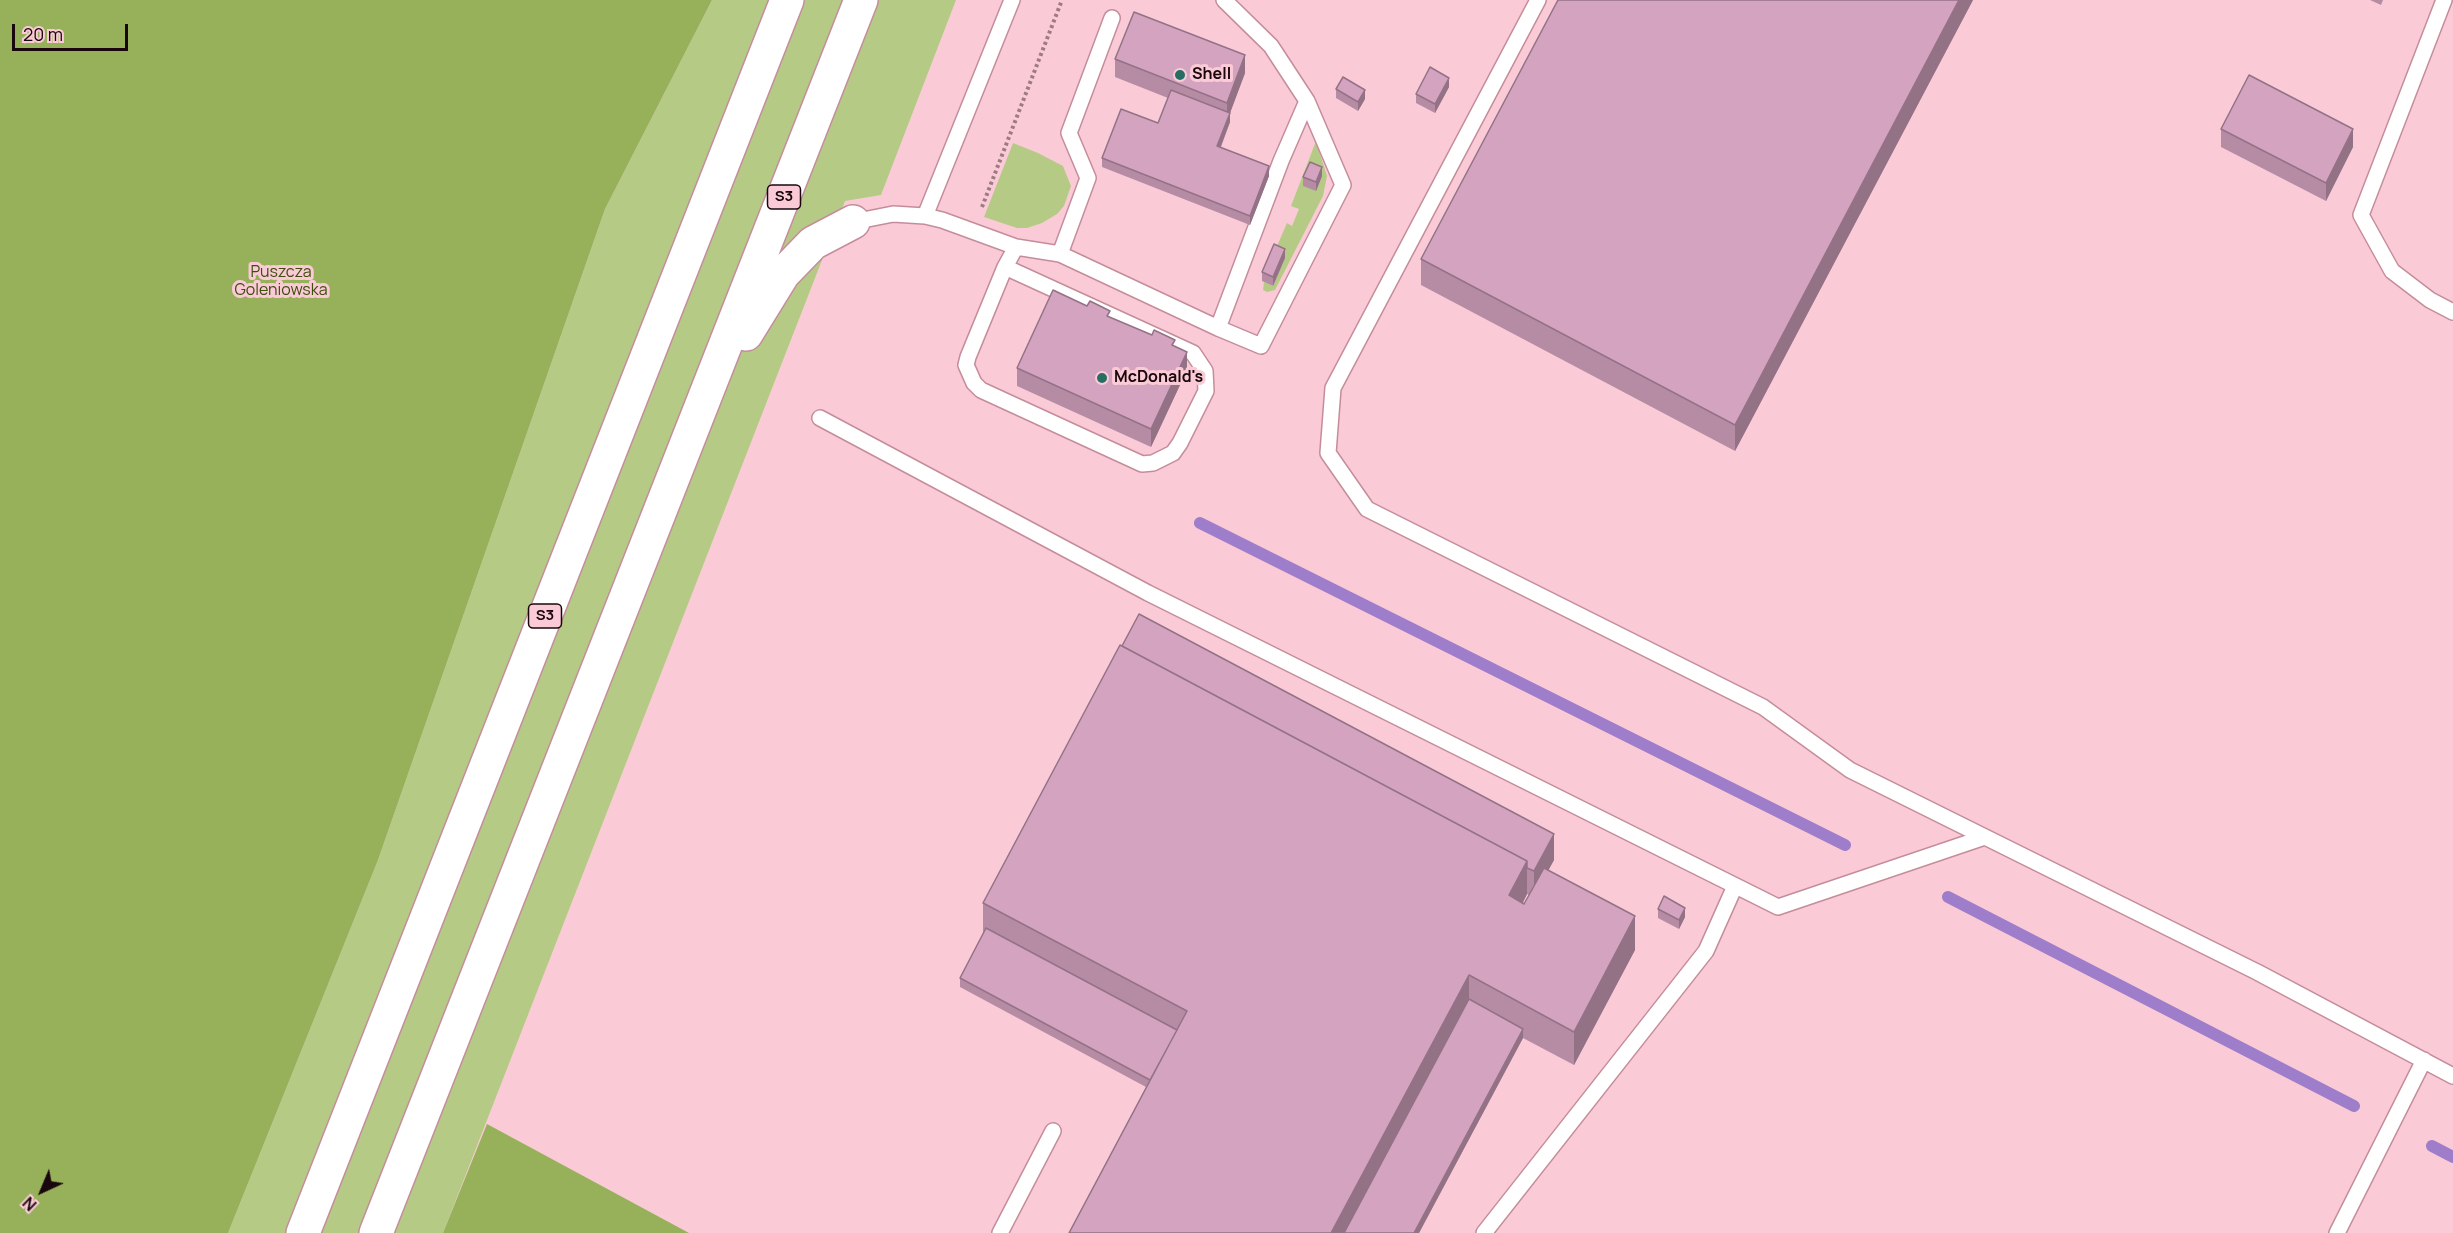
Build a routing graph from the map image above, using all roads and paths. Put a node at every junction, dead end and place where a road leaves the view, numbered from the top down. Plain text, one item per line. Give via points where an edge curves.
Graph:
1 (787, 0) edge
2 (861, 0) edge
3 (1012, 0) edge
4 (1062, 0) edge
5 (1224, 0) edge
6 (1538, 0) edge
7 (2444, 0) edge
8 (1112, 18) dead end
9 (1307, 101) junction
10 (925, 216) junction
11 (853, 222) joint
12 (973, 231) junction
13 (1016, 247) junction
14 (1059, 254) junction
15 (1005, 267) junction
16 (2453, 312) edge
17 (1218, 328) junction
18 (707, 393) junction
19 (820, 418) dead end
20 (1985, 837) junction
21 (1735, 886) junction
22 (2424, 1060) junction
23 (2453, 1076) edge
24 (1053, 1131) dead end
25 (303, 1233) edge
26 (376, 1233) edge
27 (1000, 1233) edge
28 (1484, 1233) edge
29 (2337, 1233) edge

1 - 25 highway, S3
2 - 18 highway, S3
3 - 10 lane
4 - 12 path
5 - 9 lane via 1271,46
6 - 20 lane via 1333,388 1328,453 1367,509 1763,707 1850,770
7 - 16 lane via 2361,215 2392,271
8 - 14 lane via 1069,133 1088,177
9 - 17 lane
9 - 17 lane via 1343,185 1261,346
10 - 11 lane via 893,214
10 - 12 lane
11 - 18 highway via 813,243 783,274
12 - 13 lane
13 - 14 lane
13 - 15 lane
14 - 17 lane
15 - 15 lane via 1193,353 1205,371 1206,391 1173,453 1142,464 981,390 974,383 966,365
18 - 26 highway, S3
19 - 21 lane via 1148,593
20 - 21 lane via 1778,907
20 - 22 lane
21 - 28 lane via 1706,951
22 - 23 lane
22 - 29 lane
24 - 27 lane

